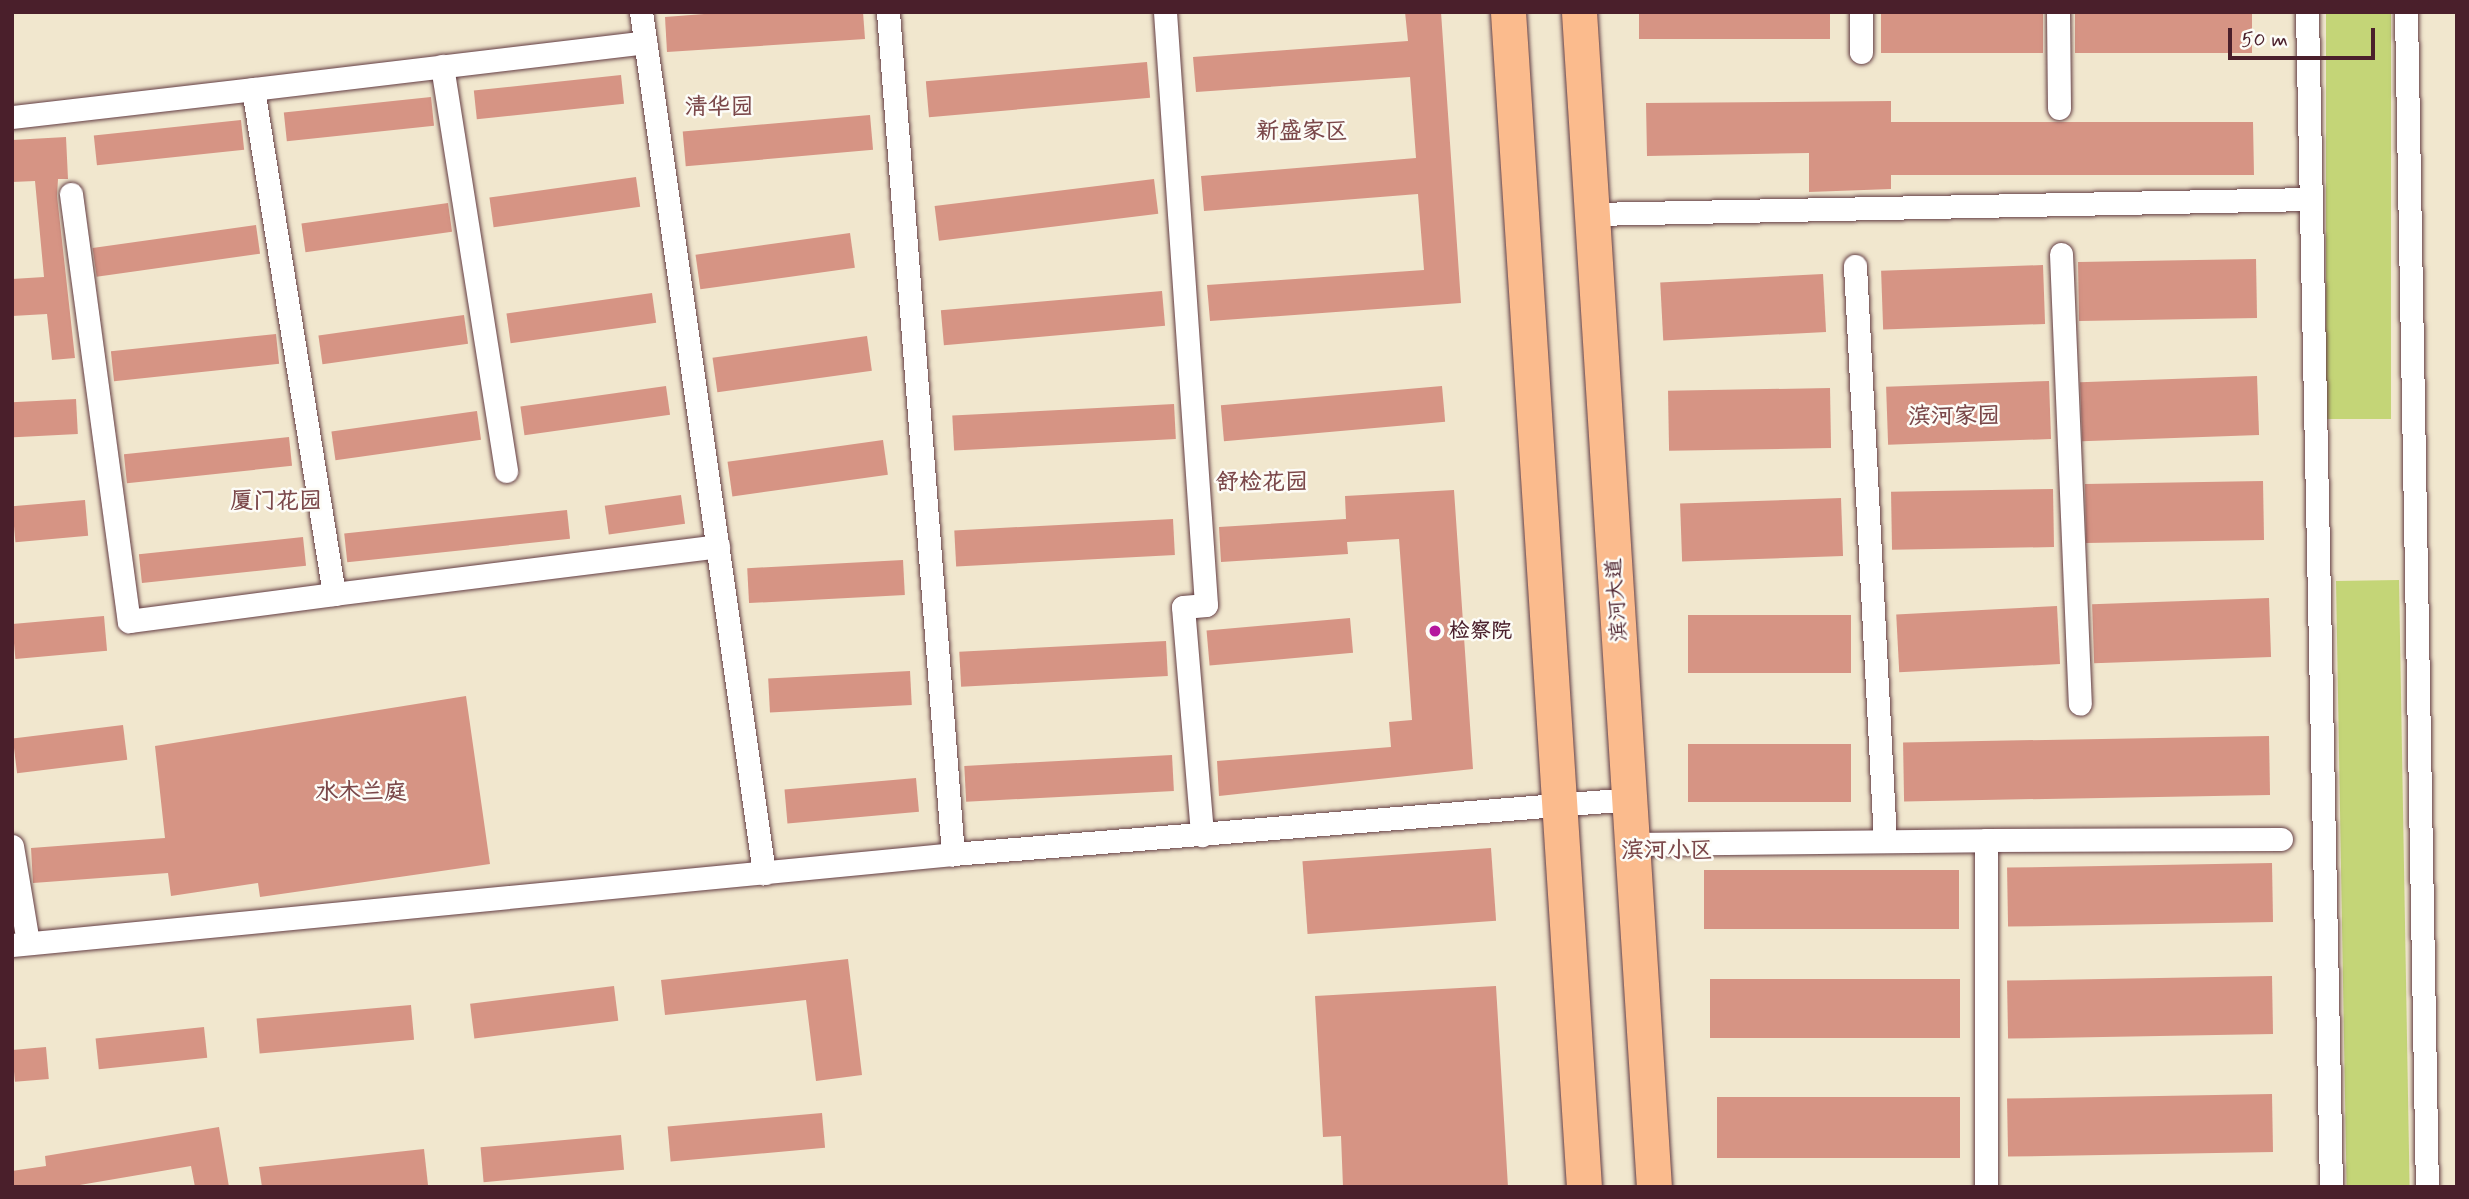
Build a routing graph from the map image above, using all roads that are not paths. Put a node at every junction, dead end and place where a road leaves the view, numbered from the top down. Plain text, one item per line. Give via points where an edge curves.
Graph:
1 (642, 12) edge
2 (888, 12) edge
3 (1165, 12) edge
4 (1508, 12) edge
5 (1579, 12) edge
6 (1861, 12) edge
7 (2057, 12) edge
8 (2307, 12) edge
9 (2406, 12) edge
10 (645, 42) junction
11 (1861, 52) dead end
12 (442, 66) junction
13 (253, 89) junction
14 (2059, 108) dead end
15 (12, 117) edge
16 (71, 194) dead end
17 (2311, 199) junction
18 (1592, 214) junction
19 (2061, 254) dead end
20 (1855, 266) dead end
21 (506, 471) dead end
22 (718, 546) junction
23 (334, 594) junction
24 (2080, 704) dead end
25 (1630, 799) junction
26 (1559, 805) junction
27 (1202, 835) junction
28 (2281, 839) dead end
29 (1986, 840) junction
30 (1885, 841) junction
31 (1631, 844) junction
32 (12, 846) edge
33 (953, 854) junction
34 (764, 873) junction
35 (20, 944) edge
36 (1584, 1187) edge
37 (1654, 1187) edge
38 (1986, 1187) edge
39 (2331, 1187) edge
40 (2427, 1187) edge

1 - 10 street
2 - 33 street
3 - 27 street via 1206,605 1183,607
4 - 26 main road
5 - 18 main road, 滨河大道
6 - 11 street
7 - 14 street
8 - 17 street
9 - 40 street
10 - 12 street
10 - 22 street
12 - 13 street
12 - 21 street
13 - 15 street
13 - 23 street
16 - 23 street via 83,321 129,621
17 - 18 street
17 - 39 street
18 - 25 main road, 滨河大道
19 - 24 street
20 - 30 street
22 - 23 street
22 - 34 street
25 - 26 street
25 - 31 main road, 滨河大道
26 - 27 street
26 - 36 main road
27 - 33 street
28 - 29 street
29 - 30 street
29 - 38 street
30 - 31 street
31 - 37 main road, 滨河大道
32 - 35 street
33 - 34 street
34 - 35 street

